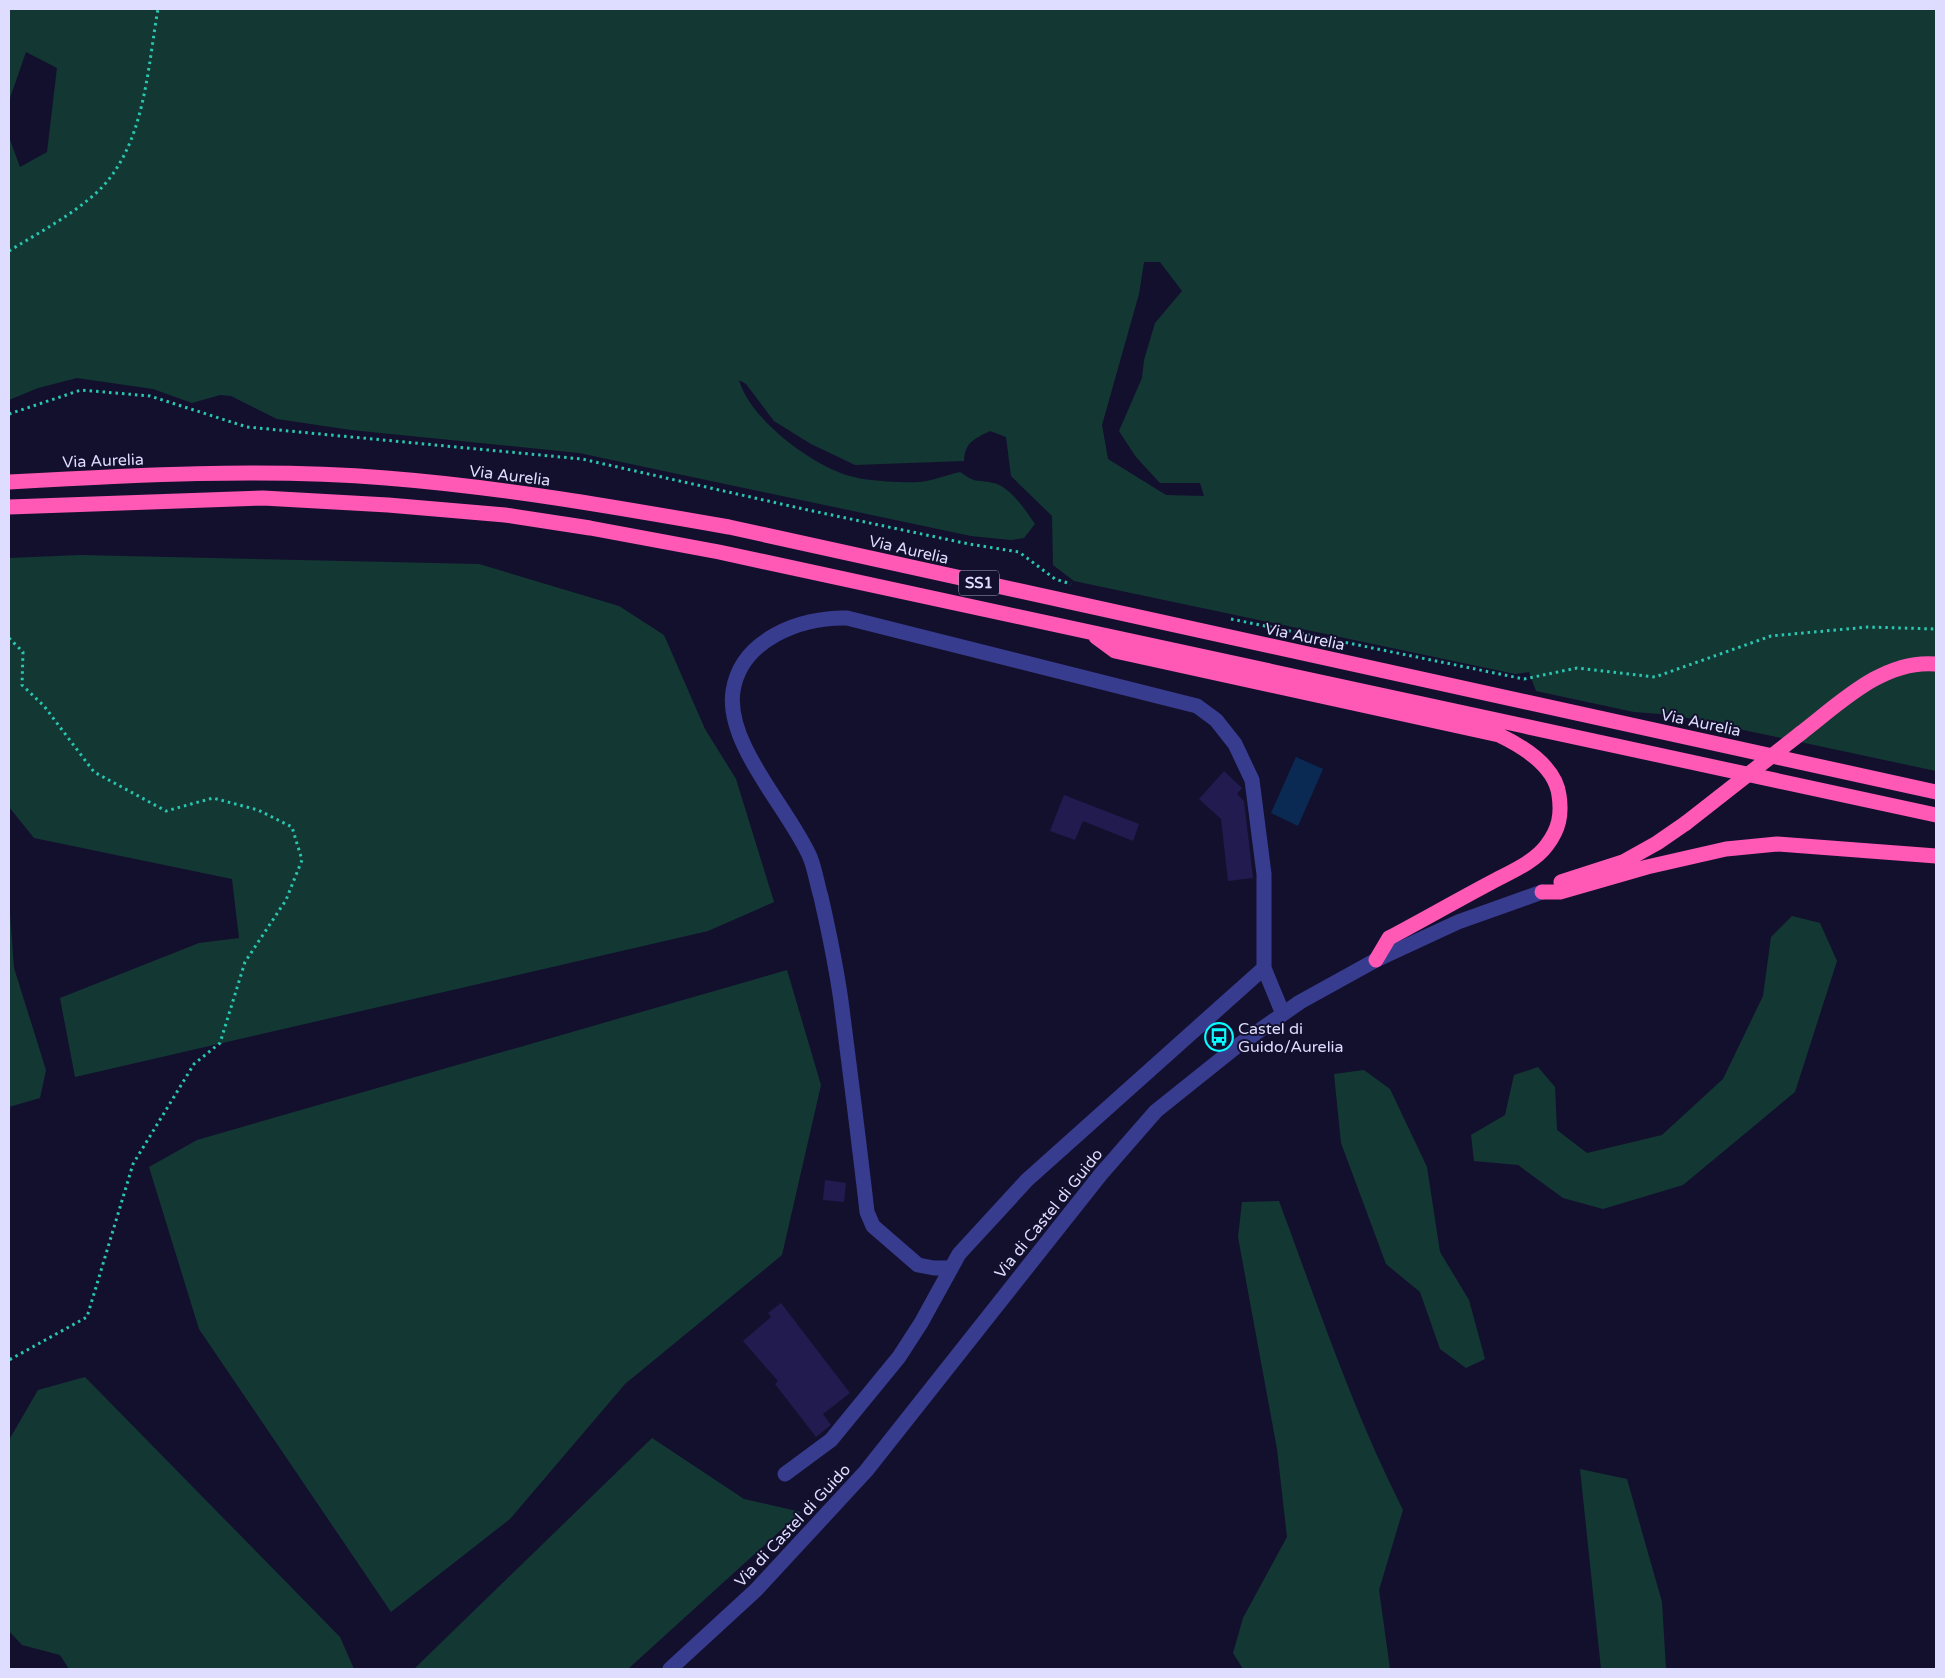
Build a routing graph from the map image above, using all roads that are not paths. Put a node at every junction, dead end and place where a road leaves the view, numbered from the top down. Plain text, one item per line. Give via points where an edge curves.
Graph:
1 (9, 482) edge
2 (9, 507) edge
3 (1093, 634) junction
4 (1936, 664) edge
5 (1936, 792) edge
6 (1936, 815) edge
7 (1936, 856) edge
8 (1542, 892) junction
9 (1376, 960) junction
10 (1264, 968) junction
11 (1283, 1014) junction
12 (951, 1268) junction
13 (786, 1474) dead end
14 (670, 1669) edge

1 - 5 highway, Via Aurelia / SS1 via 255,473 365,477 596,504 729,527
2 - 3 highway, SS1 via 263,498 505,515 719,552
3 - 6 highway, SS1
3 - 9 highway via 1114,650 1499,736 1537,758 1558,788 1561,808 1558,827 1546,847 1526,864 1389,938
4 - 8 highway, bridge via 1901,668 1876,678 1657,843 1623,862 1560,882
7 - 8 highway via 1768,844 1726,849 1560,892
8 - 9 street, Via di Castel di Guido via 1458,922
9 - 11 street, Via di Castel di Guido
10 - 11 street
10 - 12 street via 1027,1180 959,1254
10 - 12 street via 1264,874 1252,780 1235,744 1216,720 1197,706 847,618 826,617 802,622 779,633 751,654 733,689 734,718 738,734 810,858 816,879 834,948 867,1212 873,1226 918,1265
11 - 14 street, Via di Castel di Guido via 1156,1111 1101,1174 860,1478 756,1590
12 - 13 street via 899,1357 831,1440

